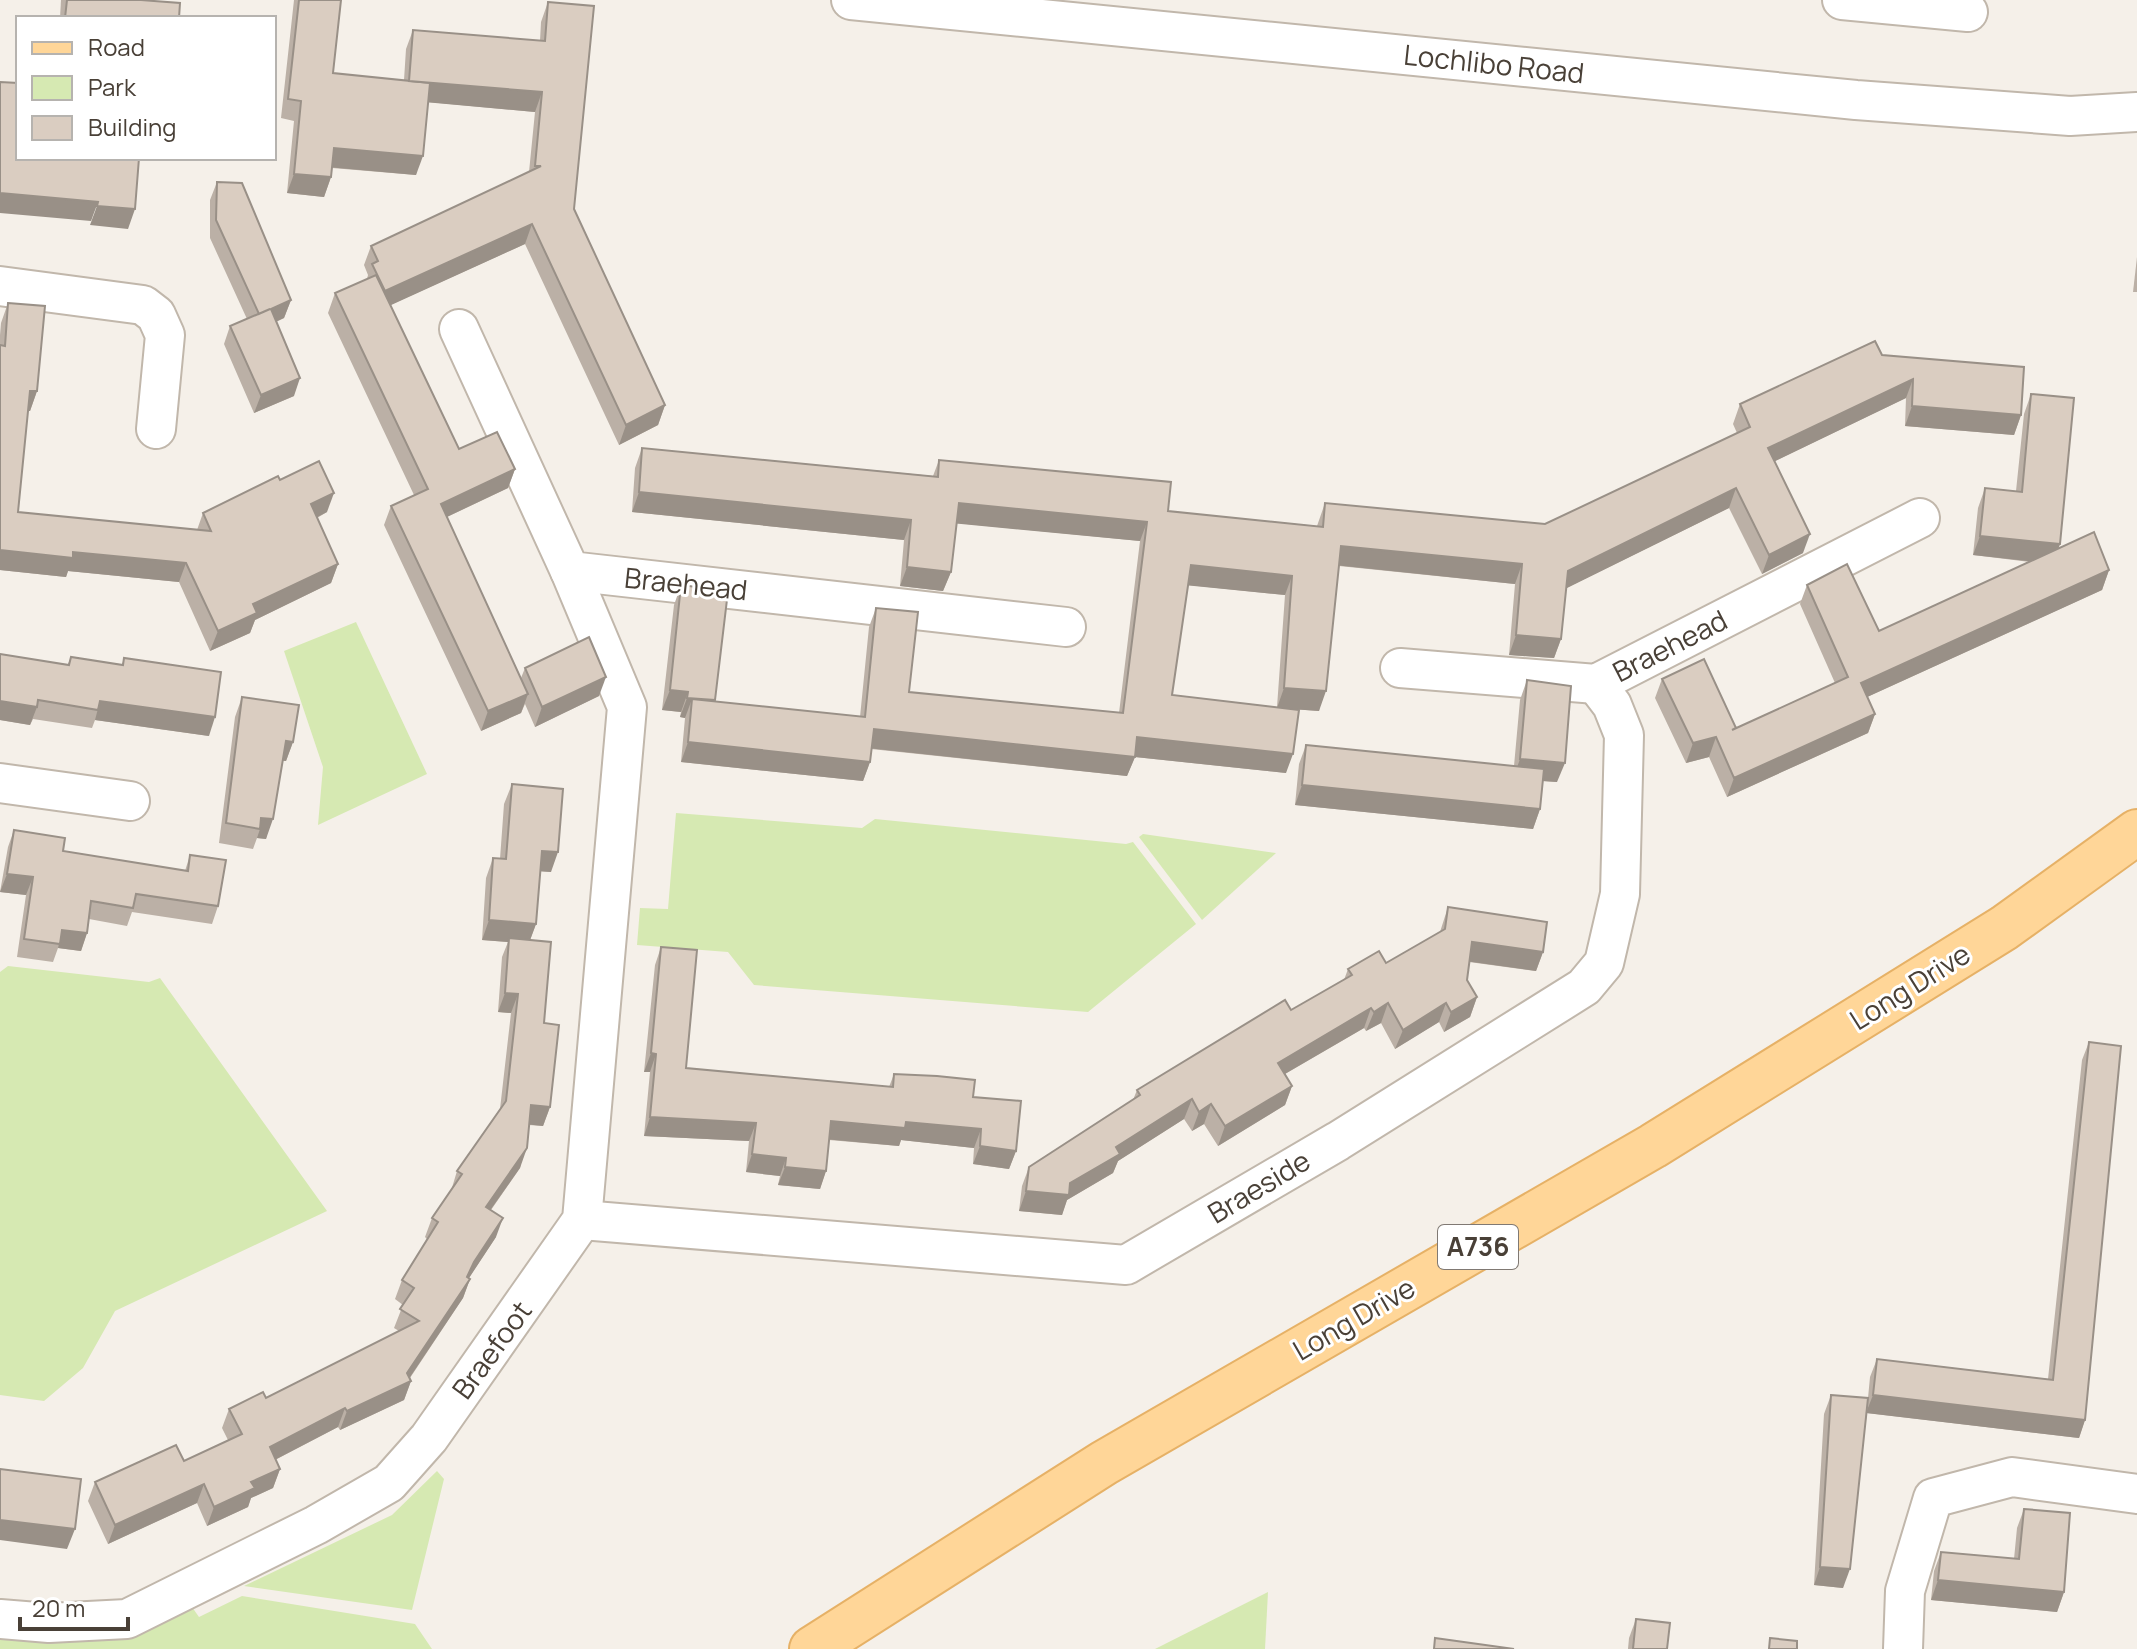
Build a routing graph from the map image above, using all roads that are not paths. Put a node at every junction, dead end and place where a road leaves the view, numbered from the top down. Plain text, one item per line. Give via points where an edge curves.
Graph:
1 (851, 0) edge
2 (1842, 0) edge
3 (1968, 12) dead end
4 (2137, 112) edge
5 (0, 286) edge
6 (459, 329) dead end
7 (156, 429) dead end
8 (1920, 518) dead end
9 (570, 571) junction
10 (1066, 627) dead end
11 (1400, 668) dead end
12 (1596, 684) junction
13 (0, 783) edge
14 (130, 801) dead end
15 (2137, 832) edge
16 (582, 1220) junction
17 (2137, 1494) edge
18 (0, 1619) edge
19 (812, 1649) edge
20 (1903, 1649) edge

1 - 4 street, Lochlibo Road via 1871,102 2070,116
2 - 3 street
5 - 7 street via 143,305 156,315 165,335
6 - 9 street
8 - 12 street, Braehead
9 - 10 street, Braehead
9 - 16 street via 627,707
11 - 12 street, Braehead
12 - 16 street, Braeside via 1624,735 1620,894 1604,963 1584,987 1338,1141 1126,1265
13 - 14 street
15 - 19 main road, Long Drive / A736 via 2004,928 1653,1146 1104,1463
16 - 18 street, Braefoot via 429,1438 389,1483 127,1619
17 - 20 street via 2012,1477 1933,1498 1905,1591

